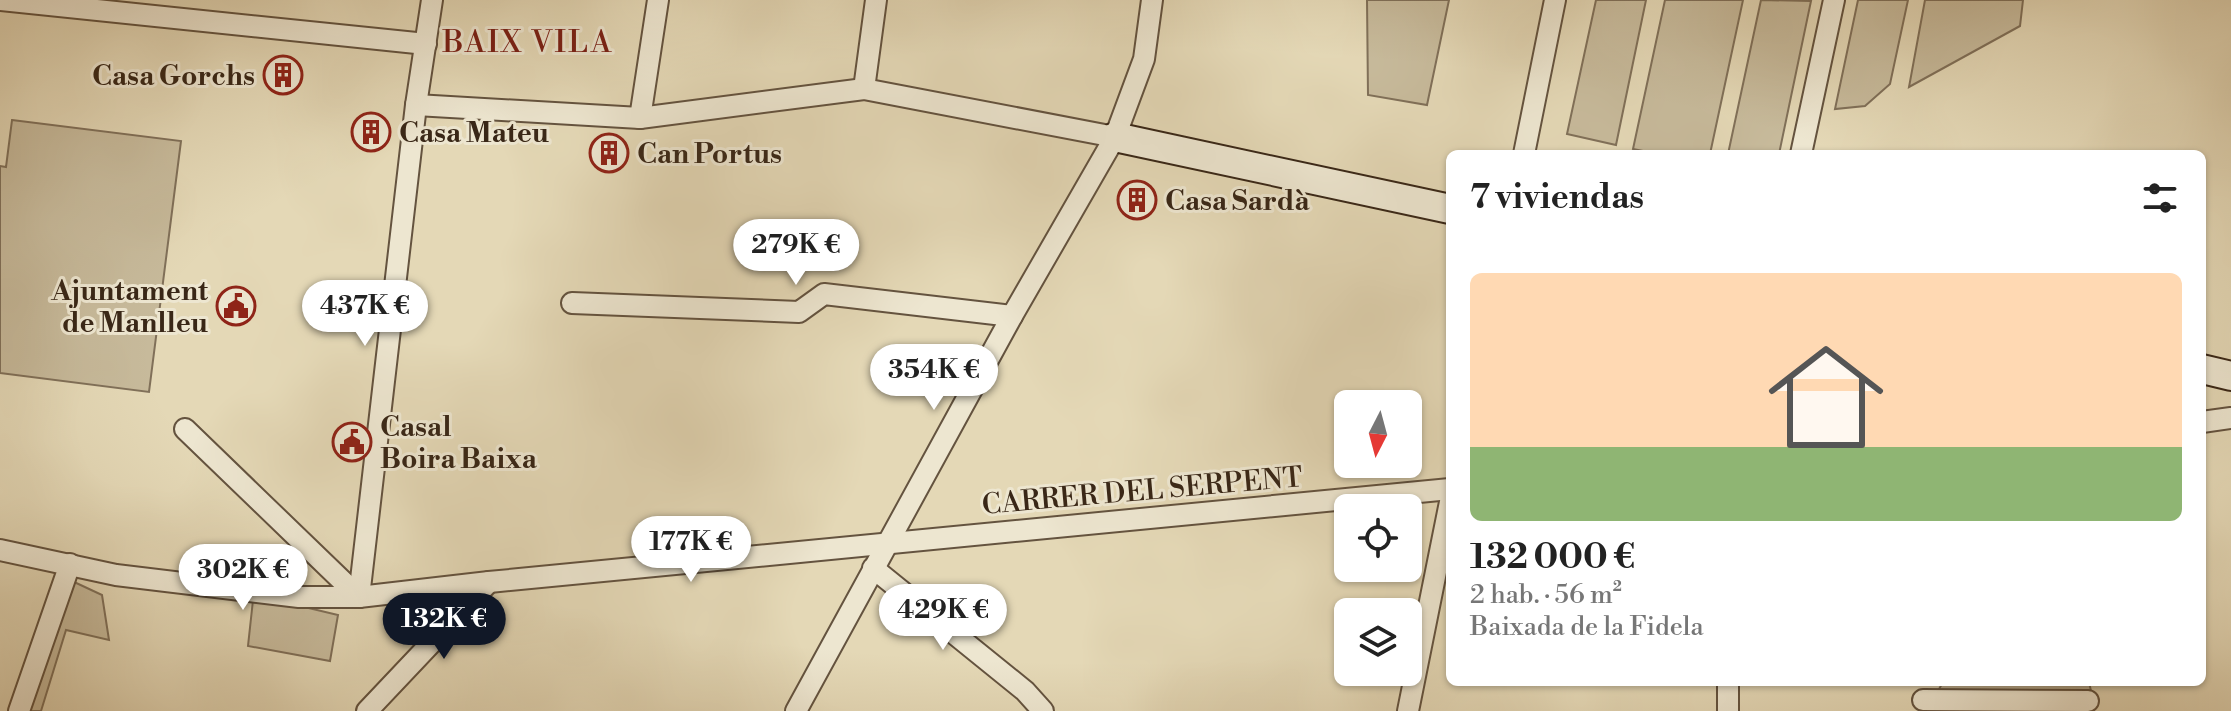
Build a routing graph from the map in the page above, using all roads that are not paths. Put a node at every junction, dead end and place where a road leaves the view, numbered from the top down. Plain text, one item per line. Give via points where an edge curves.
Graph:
1 (0, 0) edge
2 (432, 0) edge
3 (658, 0) edge
4 (876, 0) edge
5 (1152, 0) edge
6 (1555, 0) edge
7 (1834, 0) edge
8 (103, 5) edge
9 (426, 44) junction
10 (864, 89) junction
11 (416, 105) junction
12 (640, 118) junction
13 (1115, 137) junction
14 (1525, 150) edge
15 (1802, 150) edge
16 (1446, 208) edge
17 (572, 303) dead end
18 (1012, 316) junction
19 (2206, 370) edge
20 (2231, 376) edge
21 (2231, 418) edge
22 (2206, 421) edge
23 (185, 429) dead end
24 (1446, 489) edge
25 (1446, 522) edge
26 (887, 542) junction
27 (0, 550) edge
28 (70, 564) junction
29 (873, 568) junction
30 (489, 582) junction
31 (359, 597) junction
32 (1728, 686) edge
33 (1925, 698) edge
34 (2088, 701) dead end
35 (19, 711) edge
36 (367, 711) edge
37 (796, 711) edge
38 (1043, 711) edge
39 (1408, 711) edge
40 (1728, 711) edge

1 - 8 street
2 - 9 street
3 - 12 street
4 - 10 street
5 - 13 street via 1144,59
6 - 14 street
7 - 15 street
8 - 9 street
9 - 11 street
10 - 12 street
10 - 13 street
11 - 12 street
11 - 31 street
13 - 16 street
13 - 18 street
17 - 18 street via 799,312 824,294
18 - 26 street
19 - 20 street
21 - 22 street
23 - 31 street
24 - 26 street, CARRER DEL SERPENT
25 - 39 street
26 - 29 street
26 - 30 street, CARRER DEL SERPENT
27 - 28 street, CARRER DEL SERPENT
28 - 31 street, CARRER DEL SERPENT via 112,575 299,597
28 - 35 street
29 - 37 street
29 - 38 street
30 - 31 street, CARRER DEL SERPENT
30 - 36 street
32 - 40 street
33 - 34 street

